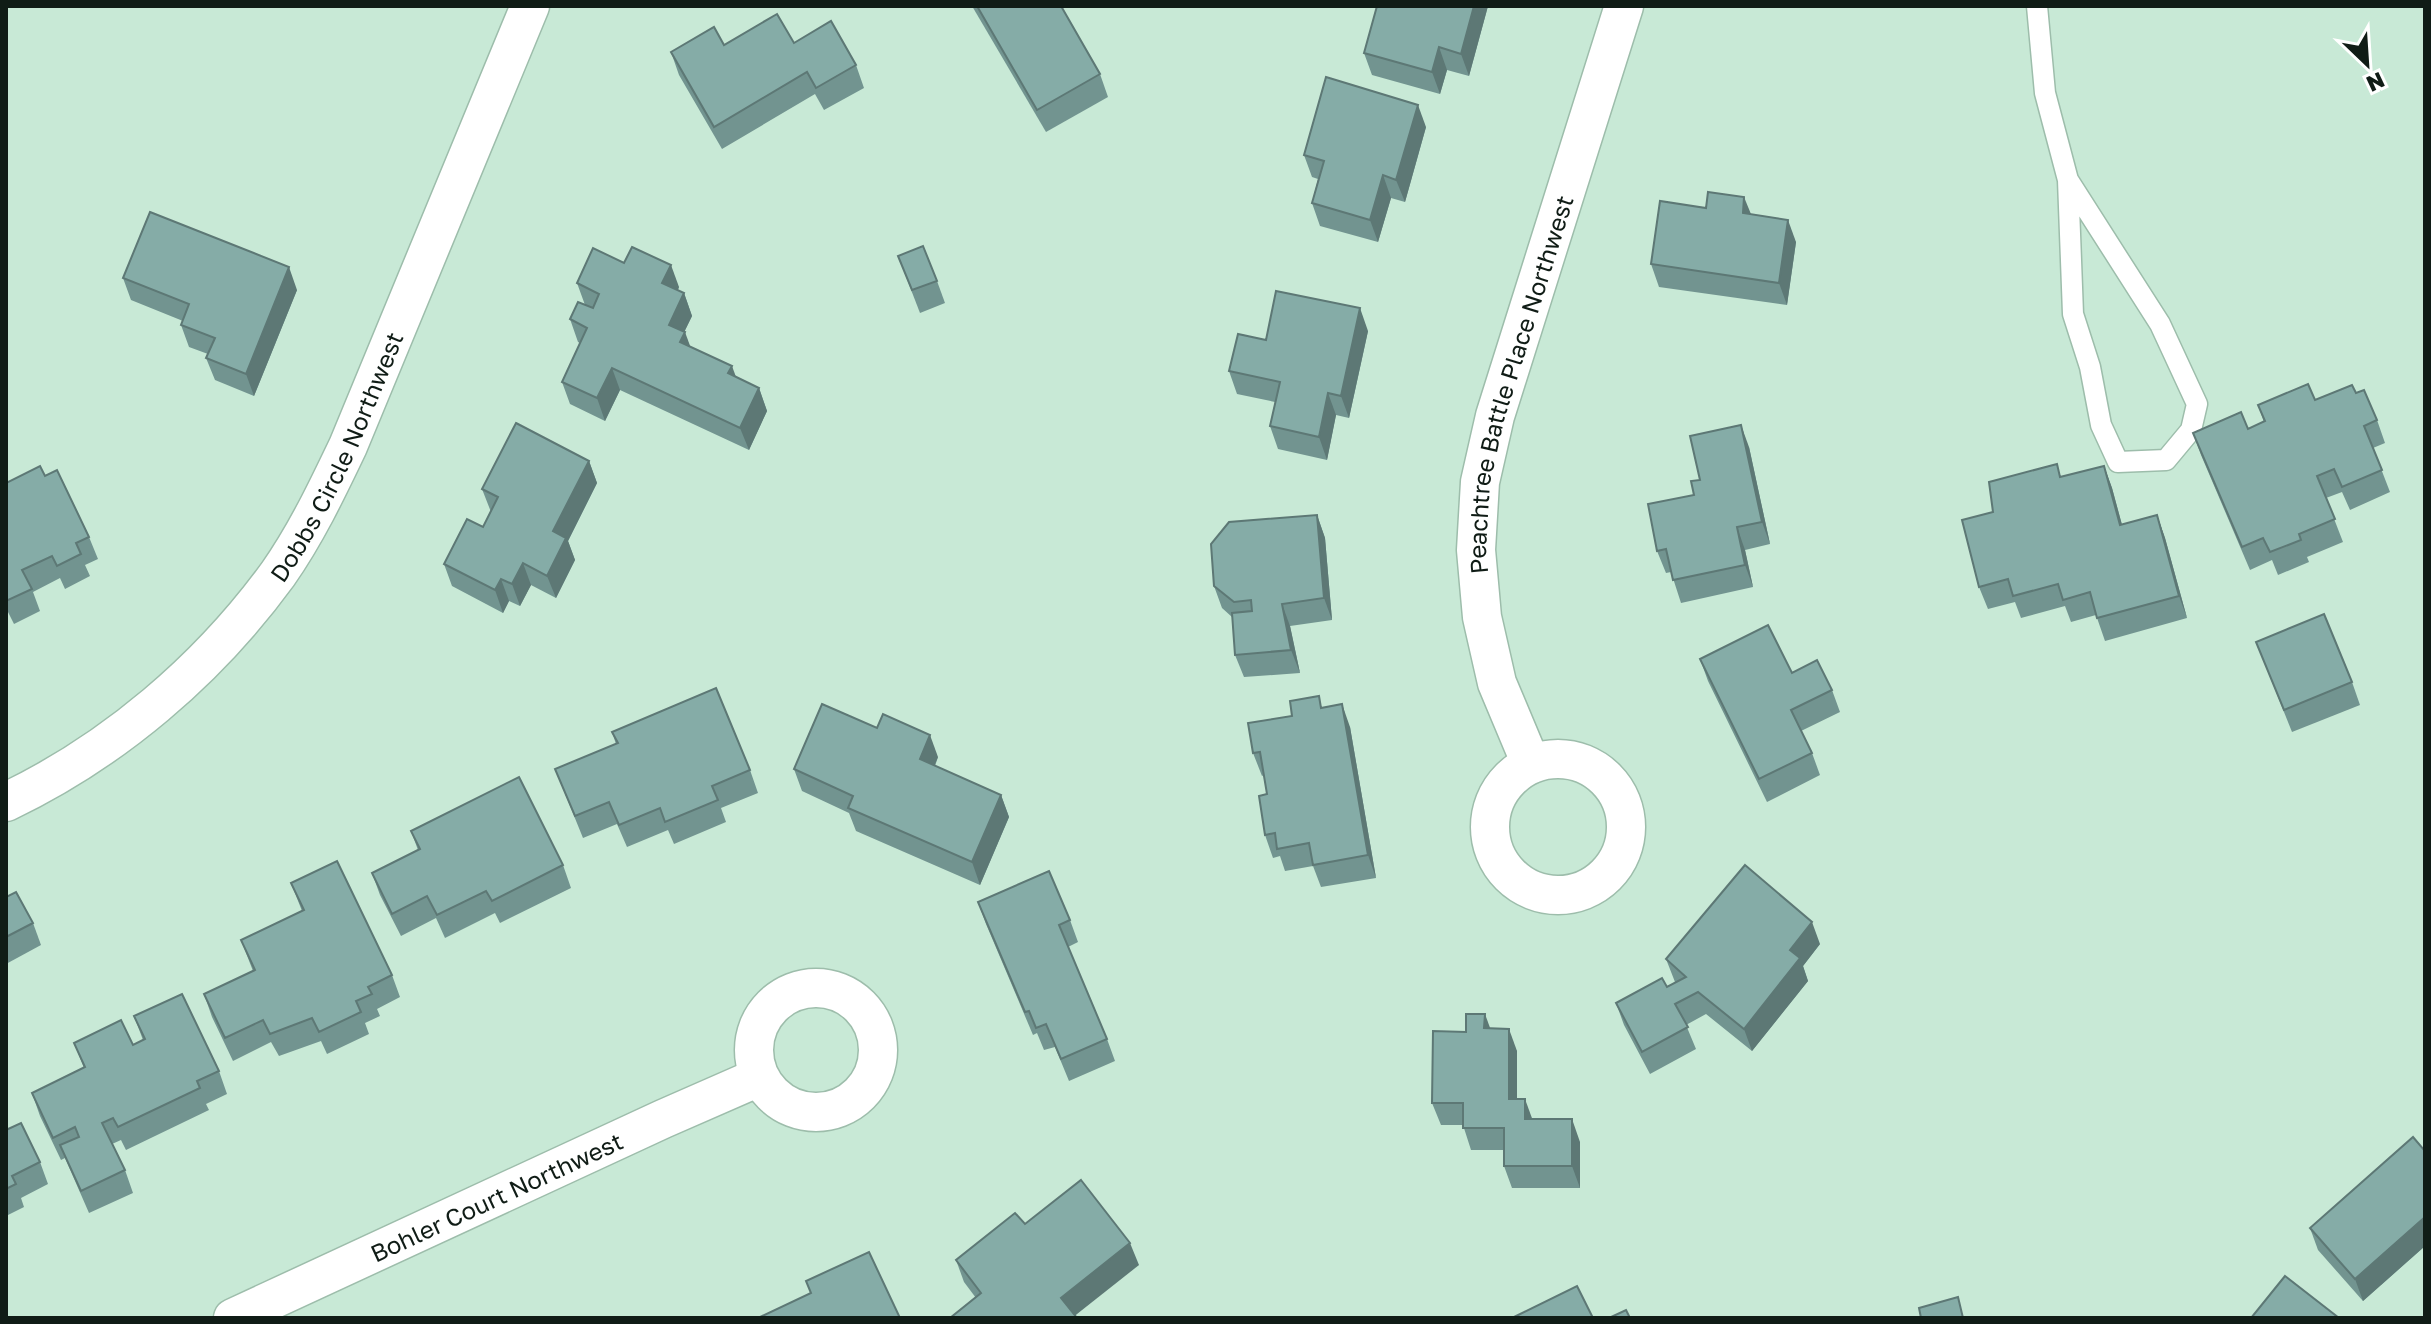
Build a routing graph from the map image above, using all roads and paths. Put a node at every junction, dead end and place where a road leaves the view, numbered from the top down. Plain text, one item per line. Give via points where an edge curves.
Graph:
1 (530, 6) edge
2 (1624, 6) edge
3 (2037, 6) edge
4 (2068, 180) junction
5 (1531, 764) dead end
6 (6, 802) edge
7 (759, 1077) dead end
8 (233, 1318) edge

1 - 6 street, Dobbs Circle Northwest via 348,446 279,572 185,680 81,761
2 - 5 street, Peachtree Battle Place Northwest via 1495,416 1480,482 1476,550 1482,617 1497,683
3 - 4 lane via 2045,93
4 - 4 lane via 2073,314 2101,425 2118,462 2166,460 2191,430 2197,404 2160,324
7 - 8 street, Bohler Court Northwest

